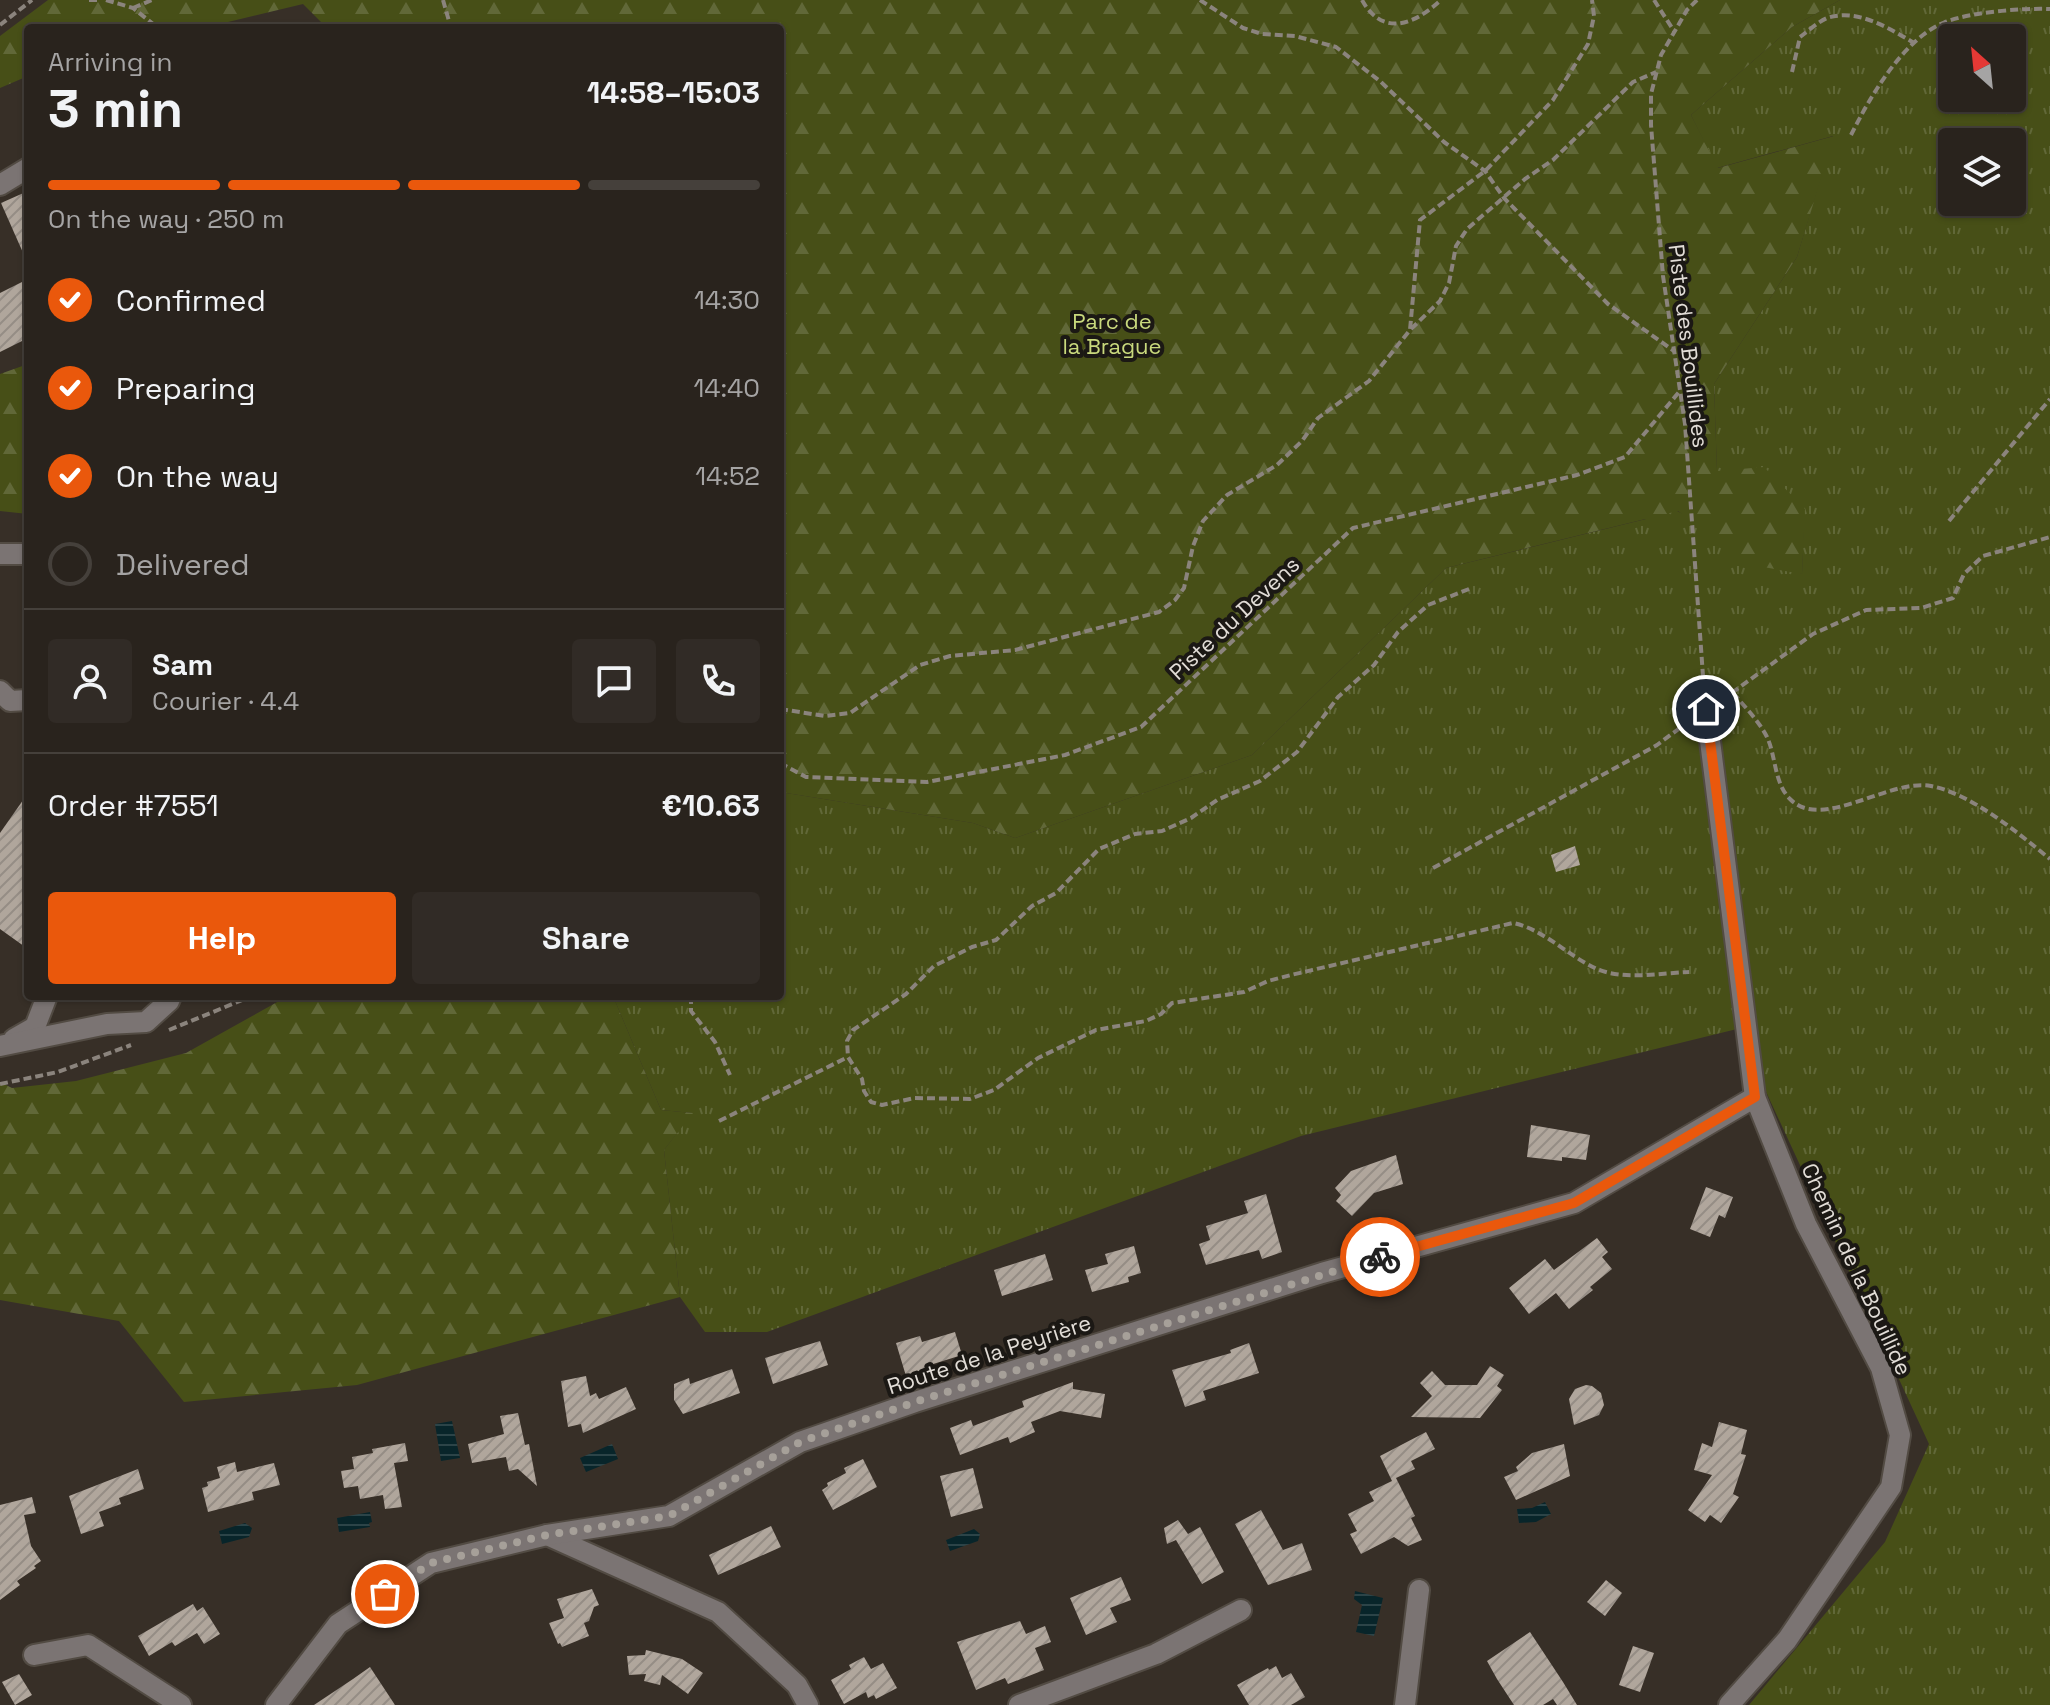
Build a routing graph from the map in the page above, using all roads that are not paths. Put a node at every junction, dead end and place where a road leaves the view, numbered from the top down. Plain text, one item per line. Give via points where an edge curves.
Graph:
1 (24, 170) edge
2 (0, 185) edge
3 (0, 554) edge
4 (24, 554) edge
5 (0, 691) edge
6 (24, 700) edge
7 (1706, 709) road end
8 (45, 1000) edge
9 (169, 1000) edge
10 (0, 1046) edge
11 (1755, 1097) junction
12 (547, 1535) junction
13 (1419, 1590) dead end
14 (1241, 1610) dead end
15 (34, 1655) dead end
16 (181, 1705) edge
17 (276, 1705) edge
18 (808, 1705) edge
19 (1019, 1705) edge
20 (1405, 1705) edge
21 (1729, 1705) edge

1 - 2 street
3 - 4 street
5 - 6 street via 10,701
7 - 11 street, Chemin de la Bouillide
8 - 10 street via 35,1027
9 - 10 street via 146,1022 107,1024
11 - 12 street, Route de la Peyrière via 1574,1203 1322,1273 901,1407 800,1442 669,1516
11 - 21 street, Chemin de la Bouillide via 1806,1224 1881,1368 1900,1435 1891,1487 1787,1640
12 - 17 street, Route de la Peyrière via 431,1563 338,1624
12 - 18 street via 718,1612 797,1685
13 - 20 street
14 - 19 street via 1156,1654
15 - 16 street via 88,1645

